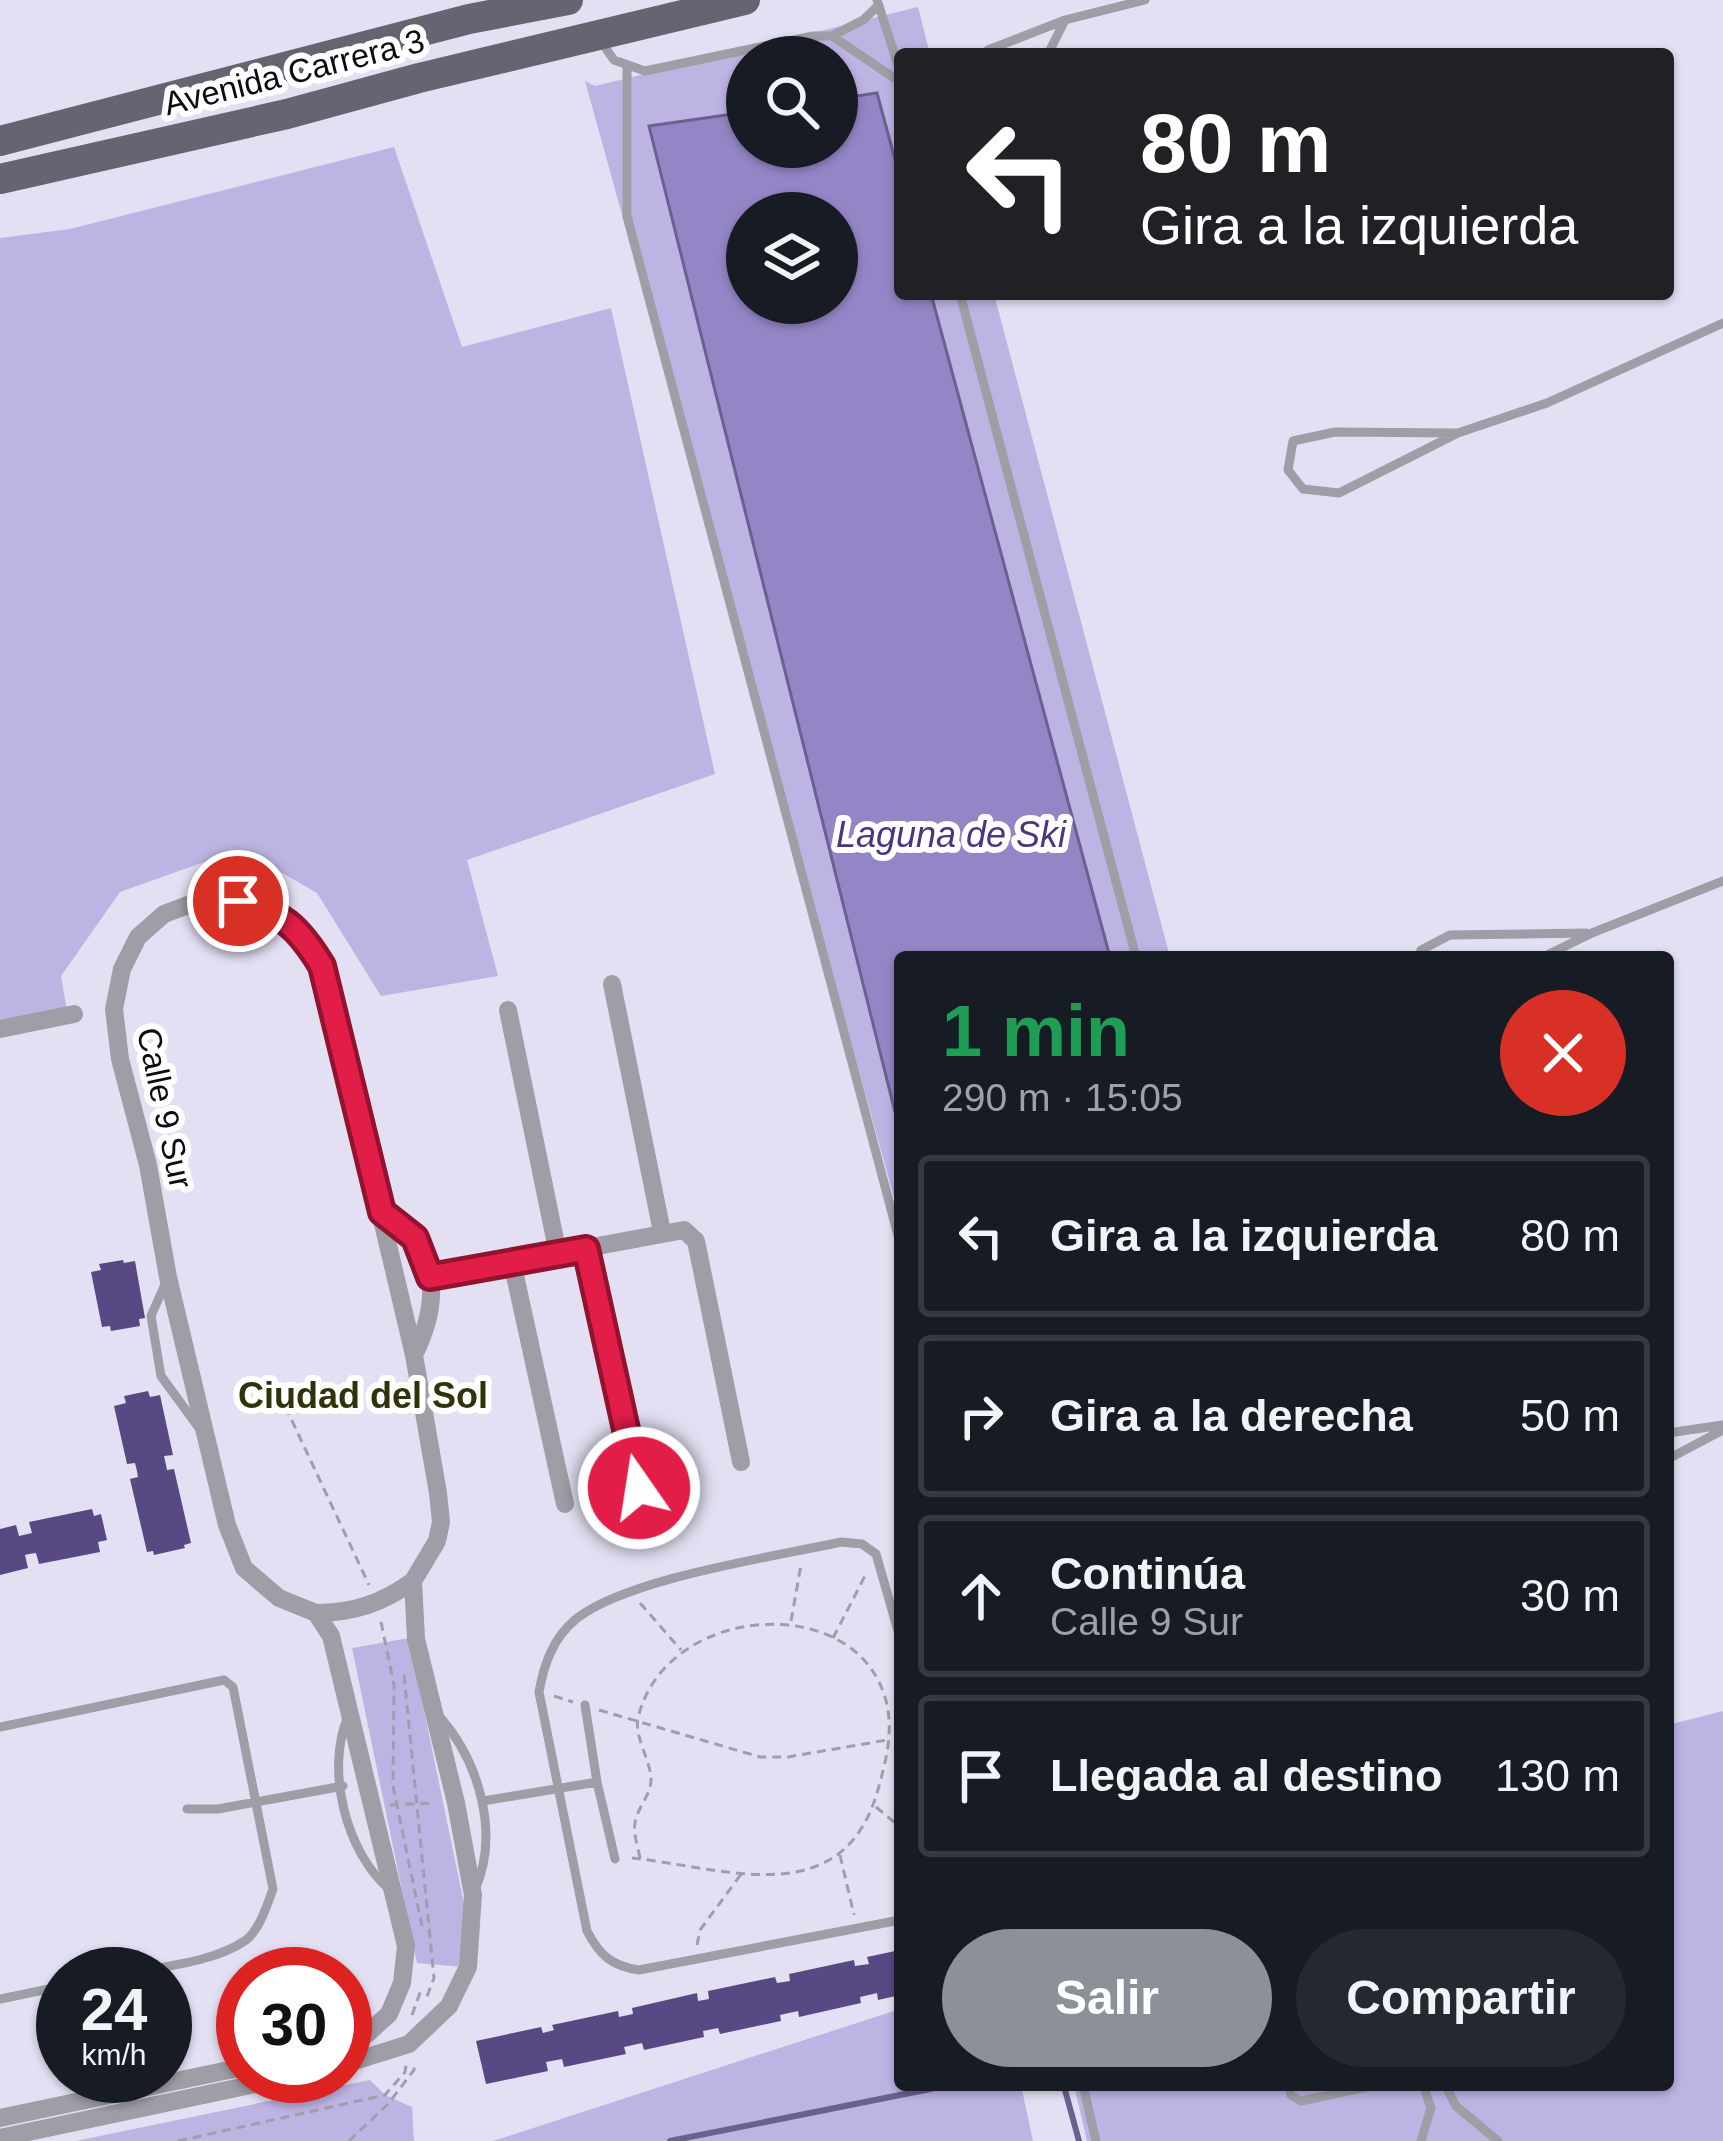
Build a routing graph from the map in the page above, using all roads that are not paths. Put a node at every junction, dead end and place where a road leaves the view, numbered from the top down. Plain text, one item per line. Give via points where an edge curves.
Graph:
1 (568, 0) edge
2 (745, 0) edge
3 (1144, 0) edge
4 (878, 2) edge
5 (480, 9) edge
6 (1065, 20) junction
7 (597, 36) junction
8 (832, 36) edge
9 (993, 48) edge
10 (1051, 48) edge
11 (858, 50) edge
12 (894, 52) edge
13 (726, 54) edge
14 (627, 68) junction
15 (894, 77) edge
16 (0, 141) edge
17 (0, 179) edge
18 (962, 300) edge
19 (1723, 323) edge
20 (1458, 433) junction
21 (1723, 881) edge
22 (1592, 933) junction
23 (1134, 951) edge
24 (1421, 951) edge
25 (1555, 951) edge
26 (612, 984) dead end
27 (508, 1010) dead end
28 (74, 1014) dead end
29 (0, 1029) edge
30 (382, 1212) junction
31 (894, 1220) edge
32 (662, 1232) junction
33 (586, 1249) junction
34 (558, 1254) junction
35 (512, 1262) junction
36 (168, 1276) junction
37 (430, 1277) junction
38 (414, 1354) junction
39 (1723, 1428) edge
40 (1674, 1432) edge
41 (205, 1436) junction
42 (1674, 1457) edge
43 (741, 1462) dead end
44 (639, 1488) dead end
45 (565, 1504) dead end
46 (413, 1581) junction
47 (316, 1613) junction
48 (894, 1617) edge
49 (584, 1705) road end
50 (434, 1710) junction
51 (349, 1714) junction
52 (0, 1727) edge
53 (597, 1782) junction
54 (343, 1786) junction
55 (561, 1788) junction
56 (483, 1801) junction
57 (254, 1803) junction
58 (188, 1809) dead end
59 (616, 1859) dead end
60 (394, 1893) junction
61 (473, 1895) junction
62 (894, 1922) edge
63 (192, 1960) edge
64 (36, 1992) edge
65 (0, 1999) edge
66 (372, 2029) edge
67 (372, 2055) edge
68 (216, 2073) edge
69 (1084, 2091) edge
70 (1290, 2091) edge
71 (1348, 2091) edge
72 (1425, 2091) edge
73 (1448, 2091) edge
74 (216, 2092) edge
75 (0, 2118) edge
76 (0, 2138) edge
77 (1096, 2141) edge
78 (1421, 2141) edge
79 (1498, 2141) edge

1 - 5 main road, Avenida Carrera 3
2 - 7 main road, Avenida Carrera 3
3 - 6 lane
4 - 8 lane
4 - 12 lane
5 - 16 main road, Avenida Carrera 3
6 - 9 lane
6 - 10 lane
7 - 14 lane
7 - 17 main road, Avenida Carrera 3
11 - 15 lane
13 - 14 lane
14 - 31 lane via 627,216
18 - 23 lane
19 - 20 lane via 1547,403
20 - 20 lane via 1335,432 1293,441 1288,470 1303,489 1339,493
21 - 22 lane
22 - 24 lane via 1450,935
22 - 25 lane
26 - 32 street
27 - 34 street
28 - 29 street
30 - 36 street, Calle 9 Sur via 322,966 272,910 196,902 164,914 139,937 114,1009
30 - 37 street via 415,1238
30 - 38 street, Calle 9 Sur
32 - 33 street
32 - 43 street via 684,1230 696,1241
33 - 34 street
33 - 44 street
34 - 35 street
35 - 37 street
35 - 45 street
36 - 41 street, Calle 9 Sur
36 - 41 lane via 151,1316 161,1376
37 - 38 street via 430,1316
38 - 46 street, Calle 9 Sur via 441,1522
39 - 40 lane
39 - 42 lane
41 - 47 street, Calle 9 Sur via 244,1568 279,1598
46 - 47 street via 377,1603
46 - 50 street, Calle 9 Sur via 416,1639
47 - 51 street via 332,1636
48 - 55 lane via 876,1554 862,1544 841,1542 630,1591 576,1619 544,1663 539,1692
49 - 53 lane
50 - 56 lane via 471,1762
50 - 61 street, Calle 9 Sur
51 - 54 lane via 336,1762
51 - 60 street
52 - 57 lane via 224,1680 233,1688
53 - 55 lane
53 - 59 lane
54 - 57 lane
54 - 60 lane via 356,1849
55 - 56 lane
55 - 62 lane via 587,1931 598,1953 618,1967 639,1970
56 - 61 lane via 483,1873
57 - 58 lane
57 - 63 lane via 273,1889 264,1914 248,1939
60 - 66 street via 406,1946 402,1983
61 - 67 street, Calle 9 Sur via 468,1967 448,2006 422,2036
64 - 65 lane
68 - 75 street
69 - 77 lane
70 - 71 lane via 1301,2101
72 - 78 lane via 1431,2108
73 - 79 lane
74 - 76 street

